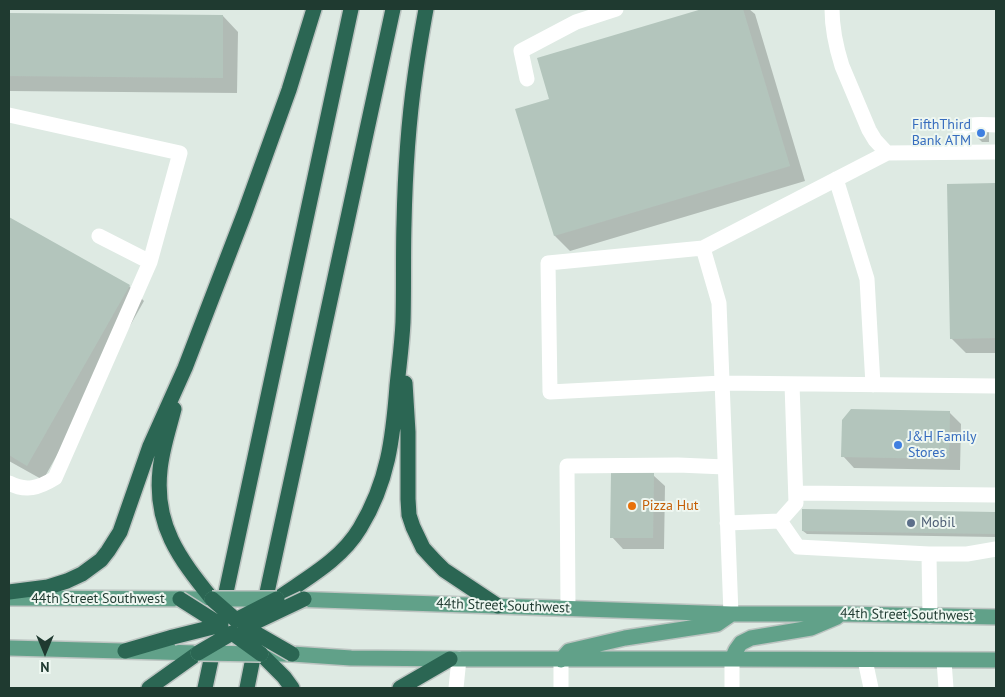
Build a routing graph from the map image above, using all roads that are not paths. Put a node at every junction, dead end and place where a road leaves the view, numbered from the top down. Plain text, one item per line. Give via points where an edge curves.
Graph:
1 (314, 9) edge
2 (351, 9) edge
3 (393, 9) edge
4 (426, 9) edge
5 (616, 9) edge
6 (832, 9) edge
7 (527, 79) dead end
8 (9, 115) edge
9 (996, 124) edge
10 (955, 152) junction
11 (996, 152) edge
12 (887, 153) junction
13 (836, 179) junction
14 (99, 236) dead end
15 (703, 248) junction
16 (150, 262) junction
17 (403, 324) junction
18 (185, 368) junction
19 (722, 383) junction
20 (792, 384) junction
21 (872, 385) junction
22 (996, 386) edge
23 (725, 467) junction
24 (9, 482) edge
25 (797, 493) junction
26 (996, 495) edge
27 (780, 521) junction
28 (727, 524) junction
29 (996, 549) edge
30 (929, 554) junction
31 (9, 592) edge
32 (9, 598) edge
33 (180, 599) junction
34 (212, 599) junction
35 (278, 599) junction
36 (304, 599) junction
37 (498, 606) junction
38 (568, 608) junction
39 (731, 614) junction
40 (845, 614) junction
41 (930, 616) junction
42 (996, 617) edge
43 (234, 626) junction
44 (171, 645) junction
45 (9, 648) edge
46 (125, 651) joint
47 (198, 653) junction
48 (261, 654) junction
49 (292, 654) junction
50 (454, 659) junction
51 (732, 659) junction
52 (561, 660) junction
53 (865, 660) junction
54 (996, 660) edge
55 (944, 661) junction
56 (289, 684) edge
57 (149, 688) edge
58 (205, 688) edge
59 (247, 688) edge
60 (400, 688) edge
61 (456, 688) edge
62 (560, 688) edge
63 (732, 688) edge
64 (870, 688) edge
65 (946, 688) edge

1 - 18 highway via 289,90
2 - 58 highway
3 - 59 highway
4 - 17 highway via 408,146
5 - 7 street via 576,22 521,51
6 - 12 street via 833,32 842,66 869,130
8 - 16 street via 180,153
9 - 10 street via 964,127
10 - 11 street
10 - 12 street
12 - 13 street
13 - 15 street
13 - 21 street via 867,279
14 - 16 street
15 - 19 street via 719,303
15 - 19 street via 548,263 550,392
16 - 24 street via 54,478 43,486 28,488
17 - 35 highway via 388,462 370,510 360,529 333,560
17 - 37 highway via 408,499 413,527 423,548 444,570
18 - 31 highway via 150,446 120,532 101,560 67,581
18 - 34 highway via 162,456 160,502 169,536 186,566
19 - 20 street
19 - 23 street
20 - 21 street
20 - 25 street
21 - 22 street
23 - 28 street
23 - 38 street via 567,466
25 - 26 street
25 - 27 street via 796,504
27 - 28 street
27 - 30 street via 798,547
28 - 39 street
29 - 30 street via 967,554
30 - 41 street
32 - 33 main road, 44th Street Southwest
33 - 34 main road, 44th Street Southwest
33 - 43 highway, bridge
34 - 35 main road, 44th Street Southwest, bridge
34 - 43 highway, bridge
35 - 36 main road, 44th Street Southwest
35 - 43 highway, bridge
36 - 37 main road, 44th Street Southwest
36 - 43 highway, bridge
37 - 38 main road, 44th Street Southwest
38 - 39 main road, 44th Street Southwest
39 - 40 main road, 44th Street Southwest
39 - 52 main road via 717,624 625,638 569,651
40 - 41 main road, 44th Street Southwest
40 - 51 main road via 811,628 751,638 741,643
41 - 42 main road, 44th Street Southwest
43 - 44 highway, bridge
43 - 47 highway, bridge
43 - 48 highway, bridge
43 - 49 highway, bridge
44 - 46 highway
44 - 47 main road
45 - 46 main road
47 - 48 main road, bridge
47 - 57 highway
48 - 49 main road
48 - 56 highway
49 - 50 main road
50 - 52 main road
50 - 60 highway
50 - 61 street
51 - 52 main road
51 - 53 main road
51 - 63 street
52 - 62 street
53 - 55 main road
53 - 64 street
54 - 55 main road
55 - 65 street

